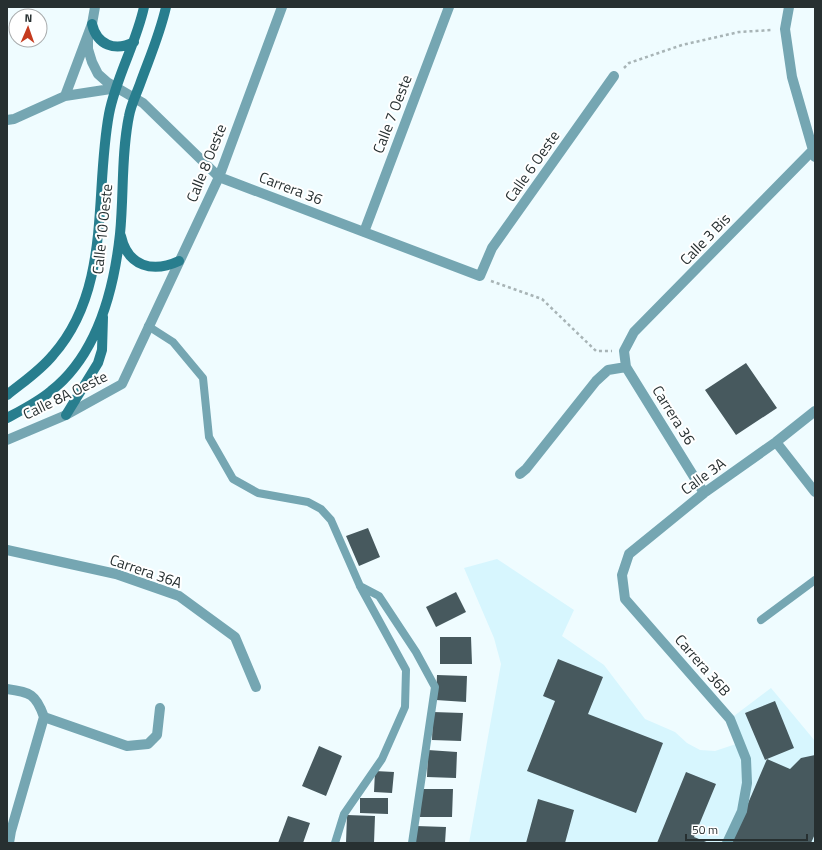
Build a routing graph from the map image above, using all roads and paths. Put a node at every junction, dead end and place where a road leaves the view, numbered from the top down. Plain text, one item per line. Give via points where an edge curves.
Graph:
1 (95, 7) edge
2 (144, 7) edge
3 (166, 7) edge
4 (282, 7) edge
5 (449, 7) edge
6 (788, 7) edge
7 (92, 24) junction
8 (785, 29) junction
9 (134, 42) junction
10 (614, 76) joint
11 (117, 88) junction
12 (65, 96) junction
13 (134, 98) junction
14 (7, 120) edge
15 (814, 154) edge
16 (219, 177) junction
17 (364, 232) junction
18 (120, 233) junction
19 (179, 261) junction
20 (480, 276) junction
21 (103, 312) junction
22 (148, 326) junction
23 (624, 351) junction
24 (626, 367) junction
25 (7, 395) edge
26 (815, 411) edge
27 (66, 415) junction
28 (7, 418) edge
29 (7, 440) edge
30 (776, 442) junction
31 (520, 474) dead end
32 (815, 492) edge
33 (704, 493) junction
34 (7, 550) edge
35 (622, 574) joint
36 (815, 580) edge
37 (360, 586) junction
38 (761, 620) dead end
39 (256, 687) dead end
40 (7, 689) edge
41 (160, 708) dead end
42 (44, 717) junction
43 (9, 843) edge
44 (334, 843) edge
45 (412, 843) edge
46 (727, 843) edge

1 - 7 street
2 - 9 main road, Calle 10 Oeste
3 - 13 main road, Calle 10 Oeste
4 - 16 street, Calle 8 Oeste
5 - 17 street, Calle 7 Oeste
6 - 8 street
7 - 9 main road via 98,38 111,46 119,47
7 - 11 street, Carrera 36 via 88,36 88,49 92,62 98,74
7 - 12 street
8 - 10 path via 739,32 682,45 629,64
8 - 15 street via 792,77
9 - 11 main road, Calle 10 Oeste
10 - 20 street, Calle 6 Oeste via 492,248
11 - 12 street
11 - 13 street, Carrera 36
11 - 25 main road, Calle 10 Oeste via 104,140 100,230 94,268 81,306 72,328 53,355 35,374
12 - 14 street
13 - 16 street, Carrera 36 via 143,103
13 - 18 main road, Calle 10 Oeste via 124,143
15 - 23 street, Calle 3 Bis via 634,332
16 - 17 street, Carrera 36
16 - 19 street, Calle 8 Oeste
17 - 20 street, Carrera 36
18 - 19 main road via 123,246 141,265 167,267
18 - 21 main road, Calle 10 Oeste via 114,272
19 - 22 street, Calle 8 Oeste
20 - 23 path via 542,299 596,351
21 - 27 main road via 103,338 98,364
21 - 28 main road, Calle 10 Oeste via 91,340 71,371 51,391
22 - 27 street, Calle 8A Oeste via 122,384
22 - 37 lane via 173,342 203,378 208,437 233,479 258,493 308,502 321,509 332,520
23 - 24 street, Carrera 36
24 - 31 street via 608,370 596,381 526,470
24 - 33 street, Carrera 36
26 - 30 street, Calle 3A
27 - 29 street, Calle 8A Oeste
30 - 32 street
30 - 33 street, Calle 3A
33 - 35 street, Calle 3A via 629,554
34 - 39 street, Carrera 36A via 116,574 179,596 235,637
35 - 46 street, Carrera 36B via 625,599 730,719 746,759 747,783 742,811
36 - 38 lane
37 - 44 lane via 406,670 405,707 382,759 344,814
37 - 45 lane via 379,596 435,686
40 - 42 street via 24,691 39,702
41 - 42 street via 157,734 148,744 134,746 127,746
42 - 43 street

